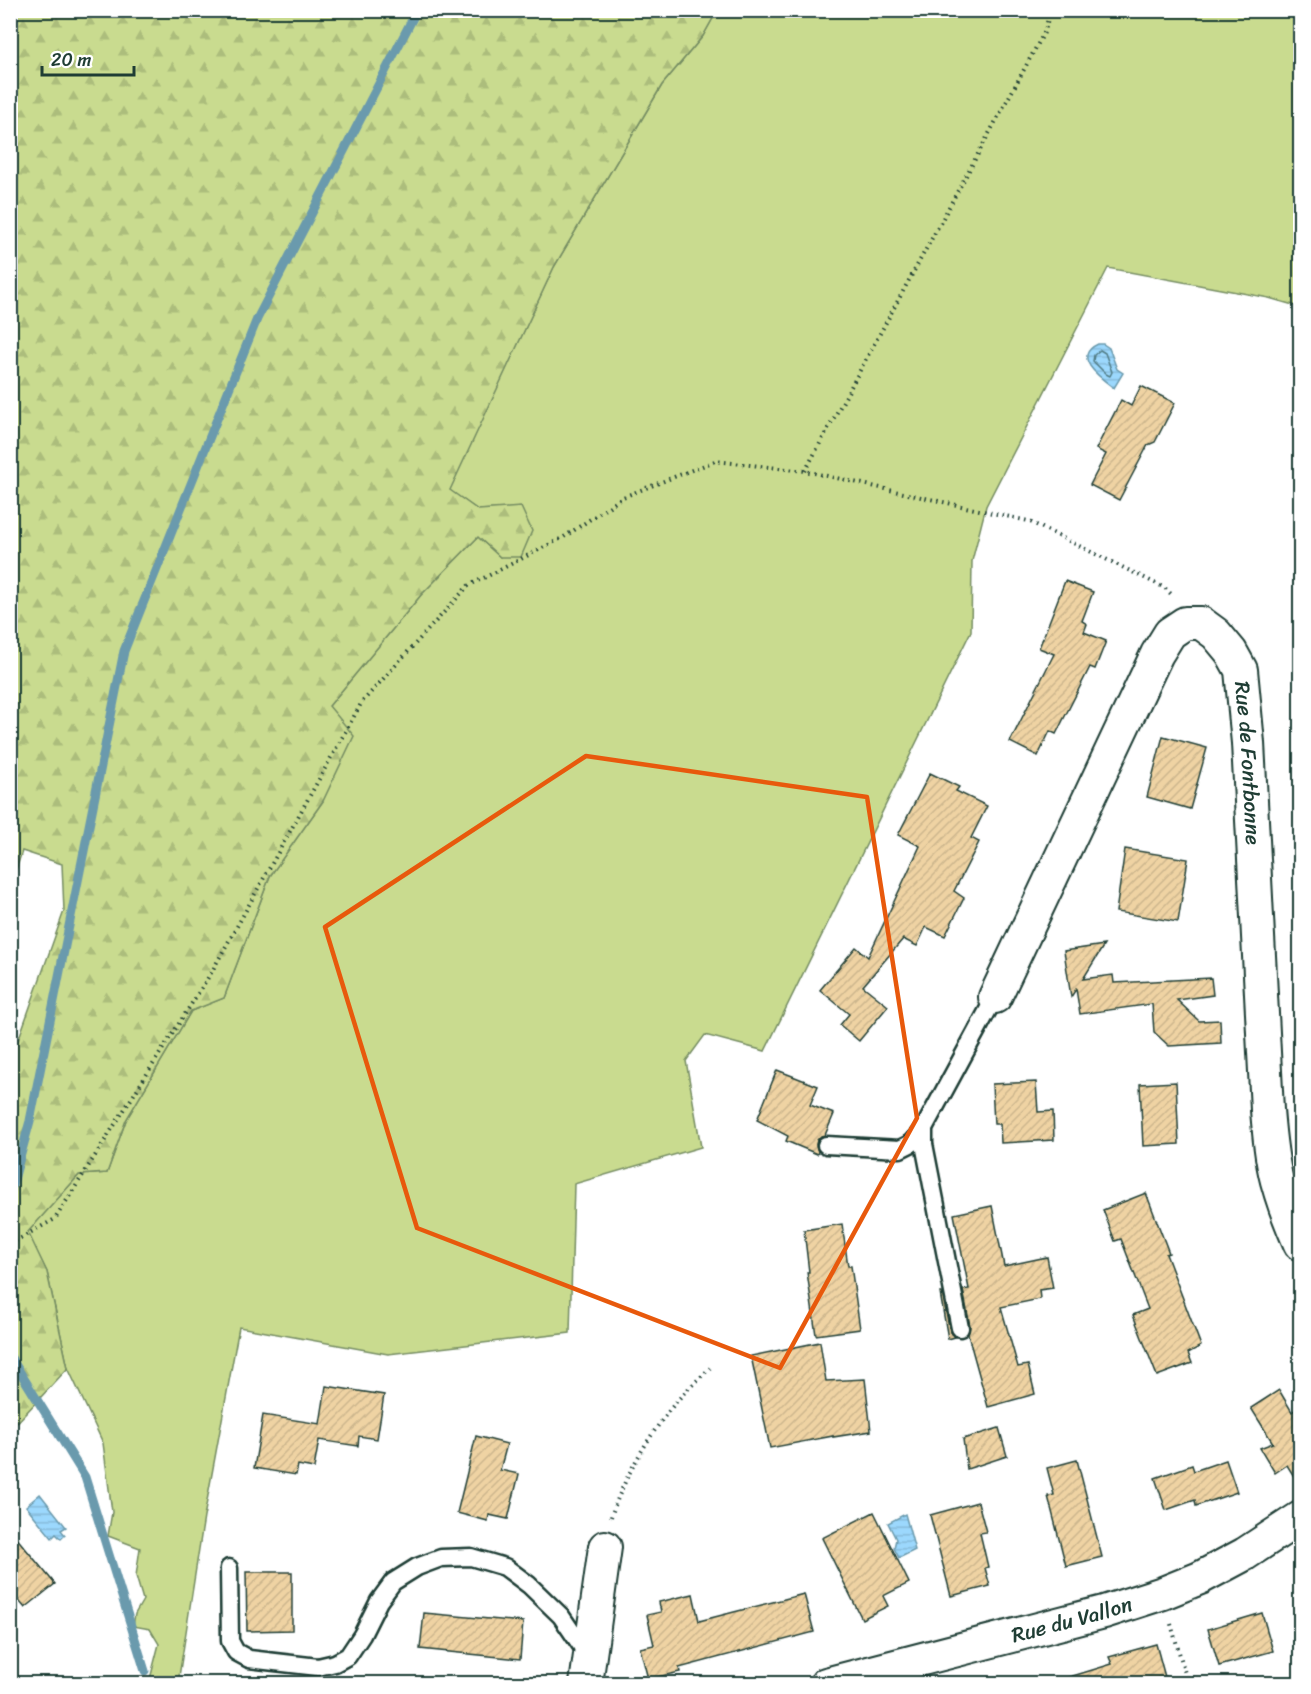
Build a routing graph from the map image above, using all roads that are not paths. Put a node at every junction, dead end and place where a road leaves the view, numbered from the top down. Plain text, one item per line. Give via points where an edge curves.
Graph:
1 (995, 997) joint
2 (924, 1128) junction
3 (826, 1145) dead end
4 (1300, 1244) edge
5 (960, 1328) dead end
6 (1300, 1518) edge
7 (605, 1547) road end
8 (228, 1568) dead end
9 (588, 1671) edge
10 (826, 1683) edge

1 - 2 lane
1 - 4 street, Rue de Fontbonne via 1157,654 1170,633 1185,623 1201,622 1216,634 1241,670 1270,1143 1276,1180
2 - 3 lane via 912,1143 900,1149
2 - 5 lane
6 - 10 street, Rue du Vallon via 1245,1554 1163,1593 1104,1612
7 - 9 street
8 - 9 lane via 230,1641 236,1652 249,1659 318,1667 335,1663 348,1656 393,1582 441,1558 471,1557 505,1567 561,1616

